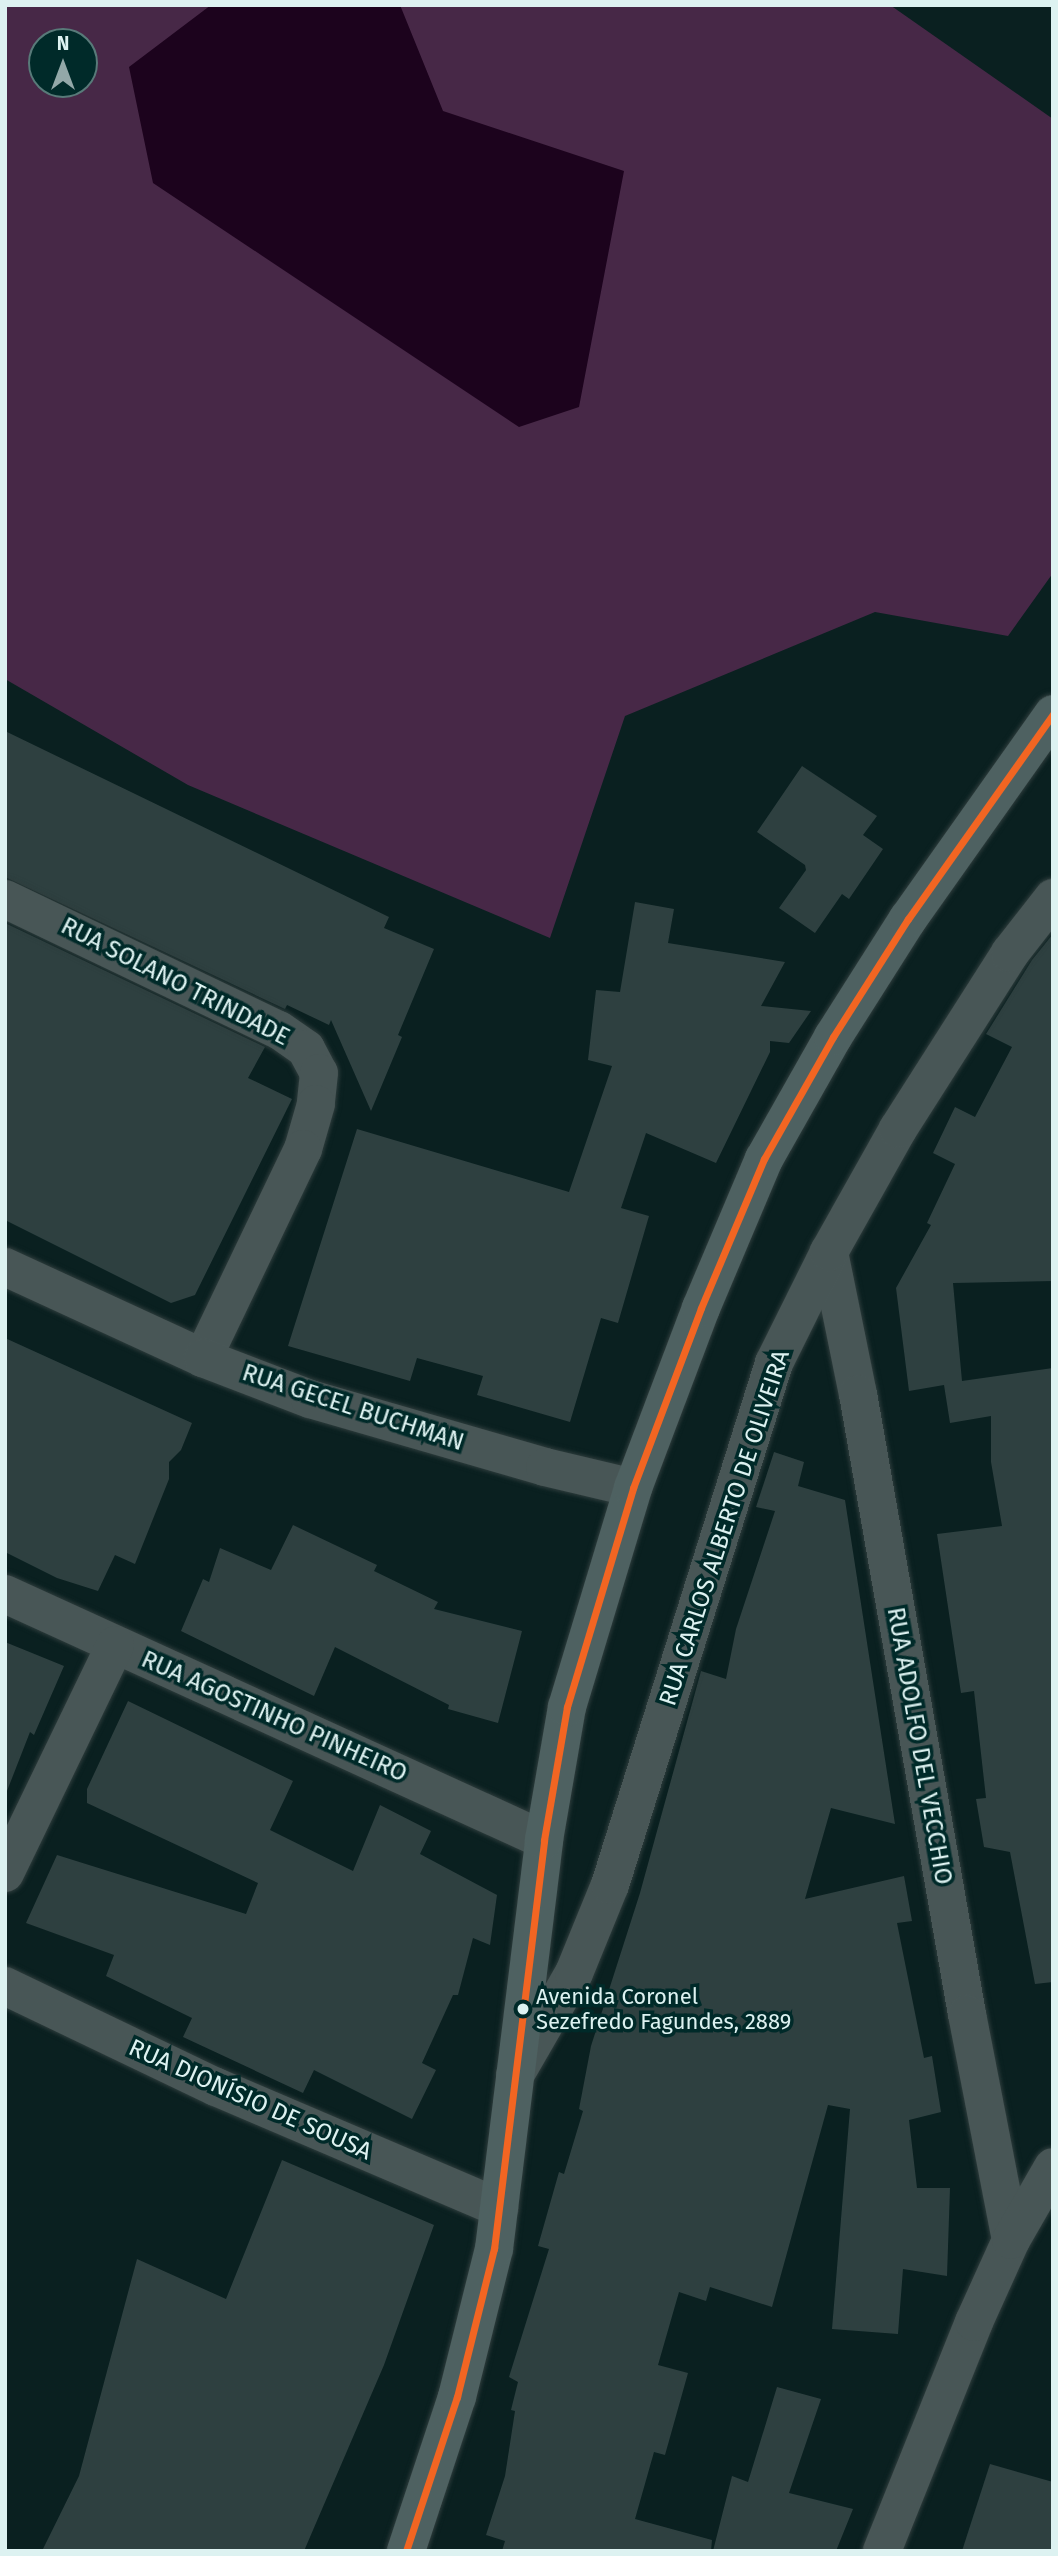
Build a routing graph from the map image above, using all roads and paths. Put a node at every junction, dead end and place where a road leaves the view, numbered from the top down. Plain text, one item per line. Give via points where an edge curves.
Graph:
1 (1053, 714) edge
2 (5, 898) edge
3 (1053, 898) edge
4 (829, 1252) junction
5 (5, 1267) edge
6 (203, 1358) junction
7 (633, 1488) junction
8 (5, 1594) edge
9 (115, 1645) junction
10 (544, 1840) junction
11 (5, 1873) edge
12 (5, 1986) edge
13 (515, 2076) junction
14 (1053, 2167) edge
15 (499, 2208) junction
16 (1011, 2240) junction
17 (406, 2551) edge
18 (882, 2551) edge

1 - 7 main road via 908,919 833,1037 764,1159
2 - 6 street, RUA SOLANO TRINDADE via 279,1030 306,1049 319,1073 303,1149
3 - 4 street, RUA CARLOS ALBERTO DE OLIVEIRA via 1010,953 898,1129
4 - 13 street, RUA CARLOS ALBERTO DE OLIVEIRA via 774,1363 610,1885 574,1973
4 - 16 street, RUA ADOLFO DEL VECCHIO
5 - 6 street, RUA GECEL BUCHMAN
6 - 7 street, RUA GECEL BUCHMAN via 359,1414
7 - 10 main road via 567,1707
8 - 9 street, RUA AGOSTINHO PINHEIRO
9 - 10 street, RUA AGOSTINHO PINHEIRO
9 - 11 street
10 - 13 main road
12 - 15 street, RUA DIONÍSIO DE SOUSA via 216,2087
13 - 15 main road
14 - 16 street
15 - 17 main road via 494,2249 457,2397
16 - 18 street

